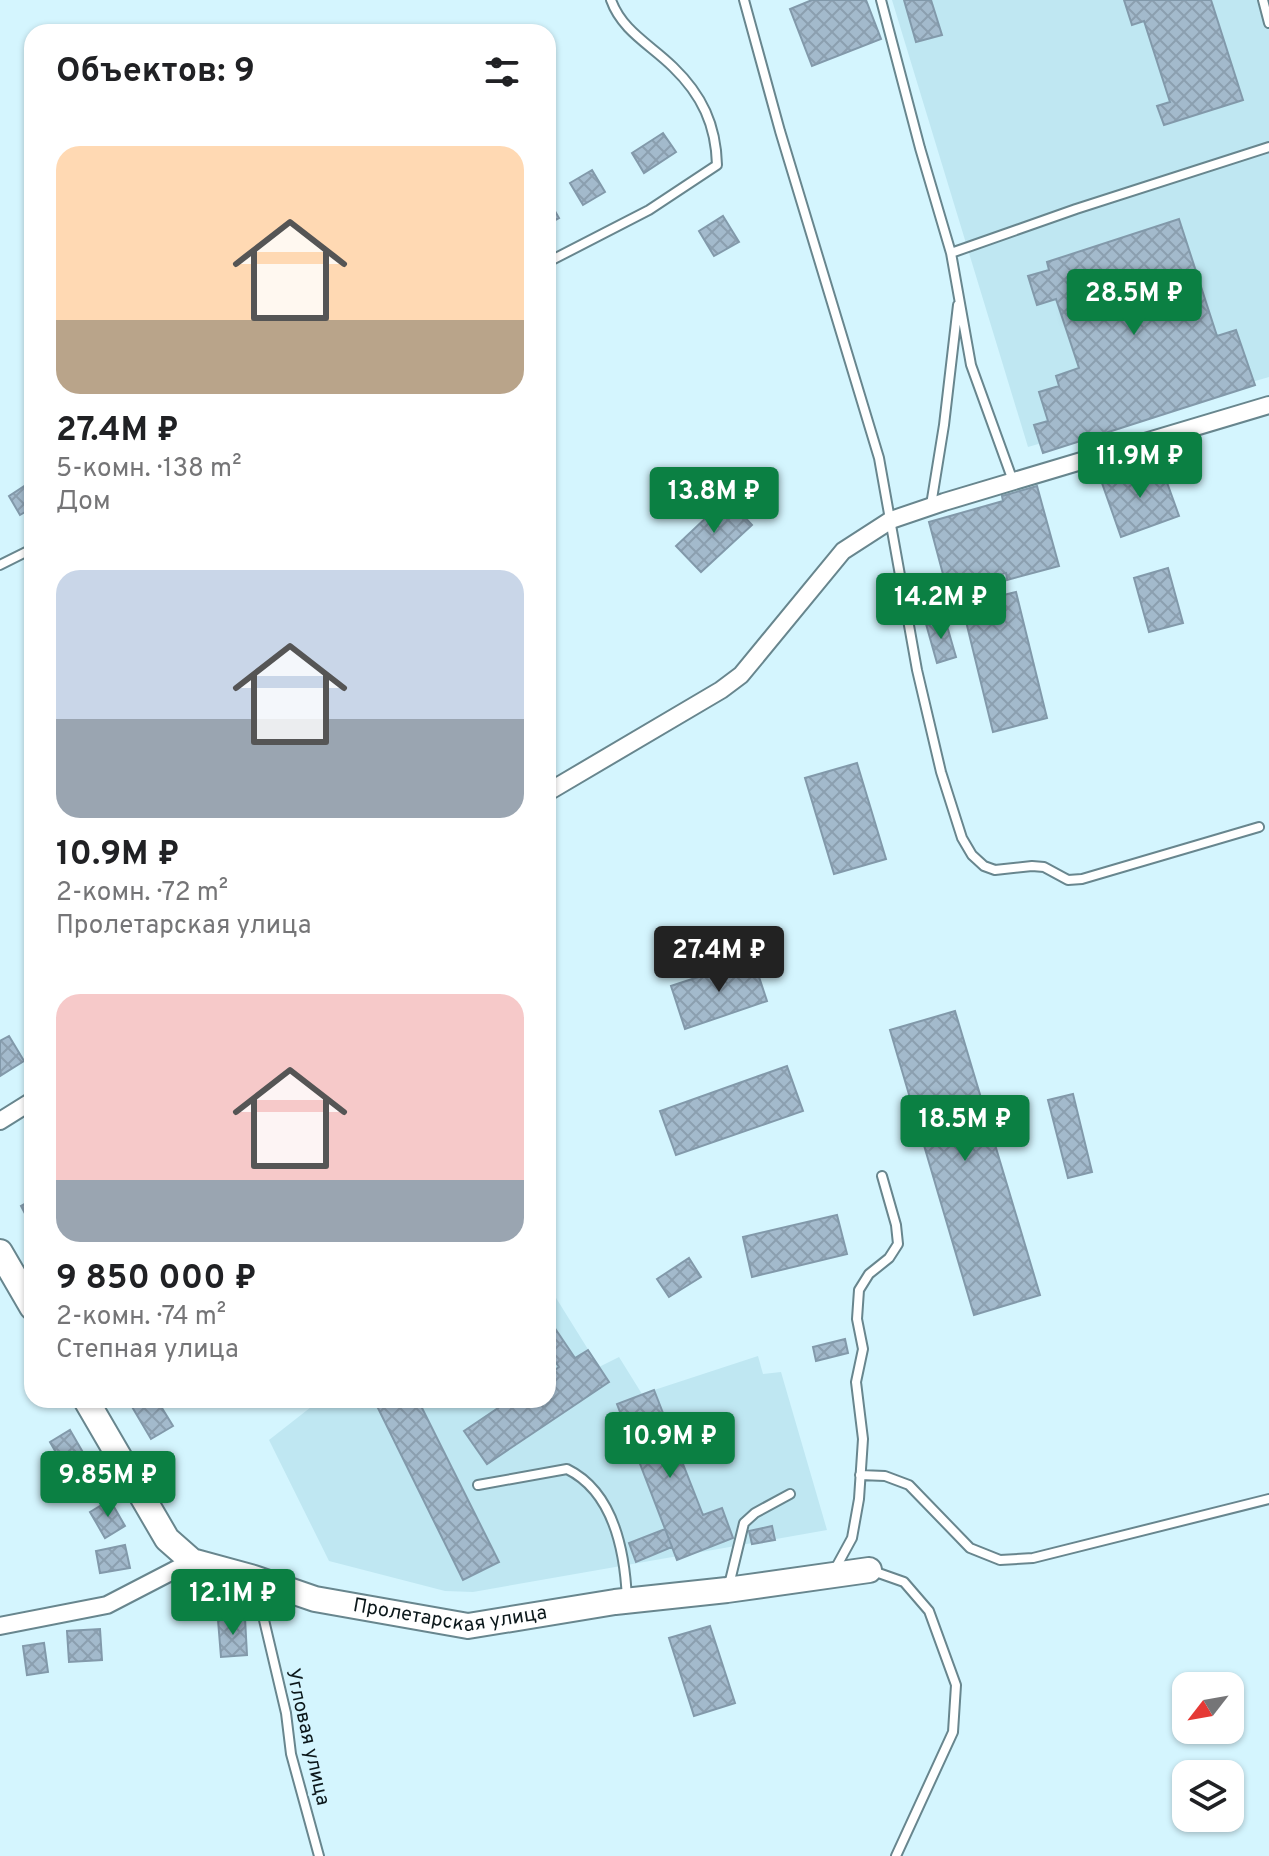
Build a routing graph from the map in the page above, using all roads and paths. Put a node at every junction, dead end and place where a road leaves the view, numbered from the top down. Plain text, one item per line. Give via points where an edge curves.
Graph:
1 (611, 0) edge
2 (744, 0) edge
3 (881, 0) edge
4 (1263, 0) edge
5 (1269, 23) edge
6 (1269, 147) edge
7 (951, 253) junction
8 (556, 258) edge
9 (959, 296) junction
10 (1269, 405) edge
11 (1013, 481) junction
12 (931, 506) junction
13 (891, 520) junction
14 (24, 553) edge
15 (0, 565) edge
16 (556, 787) edge
17 (1259, 827) dead end
18 (24, 1106) edge
19 (0, 1121) edge
20 (882, 1176) dead end
21 (3, 1263) edge
22 (24, 1295) edge
23 (91, 1408) edge
24 (860, 1475) junction
25 (478, 1485) dead end
26 (790, 1494) dead end
27 (1269, 1499) edge
28 (192, 1561) junction
29 (869, 1570) joint
30 (832, 1575) junction
31 (254, 1578) junction
32 (727, 1590) junction
33 (627, 1600) junction
34 (0, 1626) edge
35 (319, 1856) edge
36 (896, 1856) edge

1 - 8 lane via 640,41 673,66 701,100 716,140 717,165 649,210
2 - 13 lane via 879,458
3 - 7 lane
4 - 5 lane
6 - 7 lane
7 - 9 lane
9 - 11 lane via 971,365
9 - 12 lane
10 - 11 street
11 - 12 street
12 - 13 street
13 - 16 street via 843,551 741,675
13 - 17 lane via 941,772 962,838 984,866 1044,867 1068,880 1082,879
14 - 15 lane
18 - 19 street
20 - 24 lane via 898,1244 859,1290
21 - 22 street
23 - 28 street via 167,1539
24 - 27 lane via 885,1476 909,1485 970,1548 1000,1560 1033,1558
24 - 30 lane via 852,1538
25 - 33 lane via 567,1469 580,1475 610,1517 625,1564
26 - 32 lane via 744,1523
28 - 31 street, Пролетарская улица
28 - 34 street via 107,1605
29 - 30 street, Пролетарская улица
29 - 36 lane via 904,1582 929,1611 956,1685 953,1732
30 - 32 street, Пролетарская улица
31 - 33 street, Пролетарская улица via 315,1599 468,1626
31 - 35 lane, Угловая улица via 291,1754
32 - 33 street, Пролетарская улица

